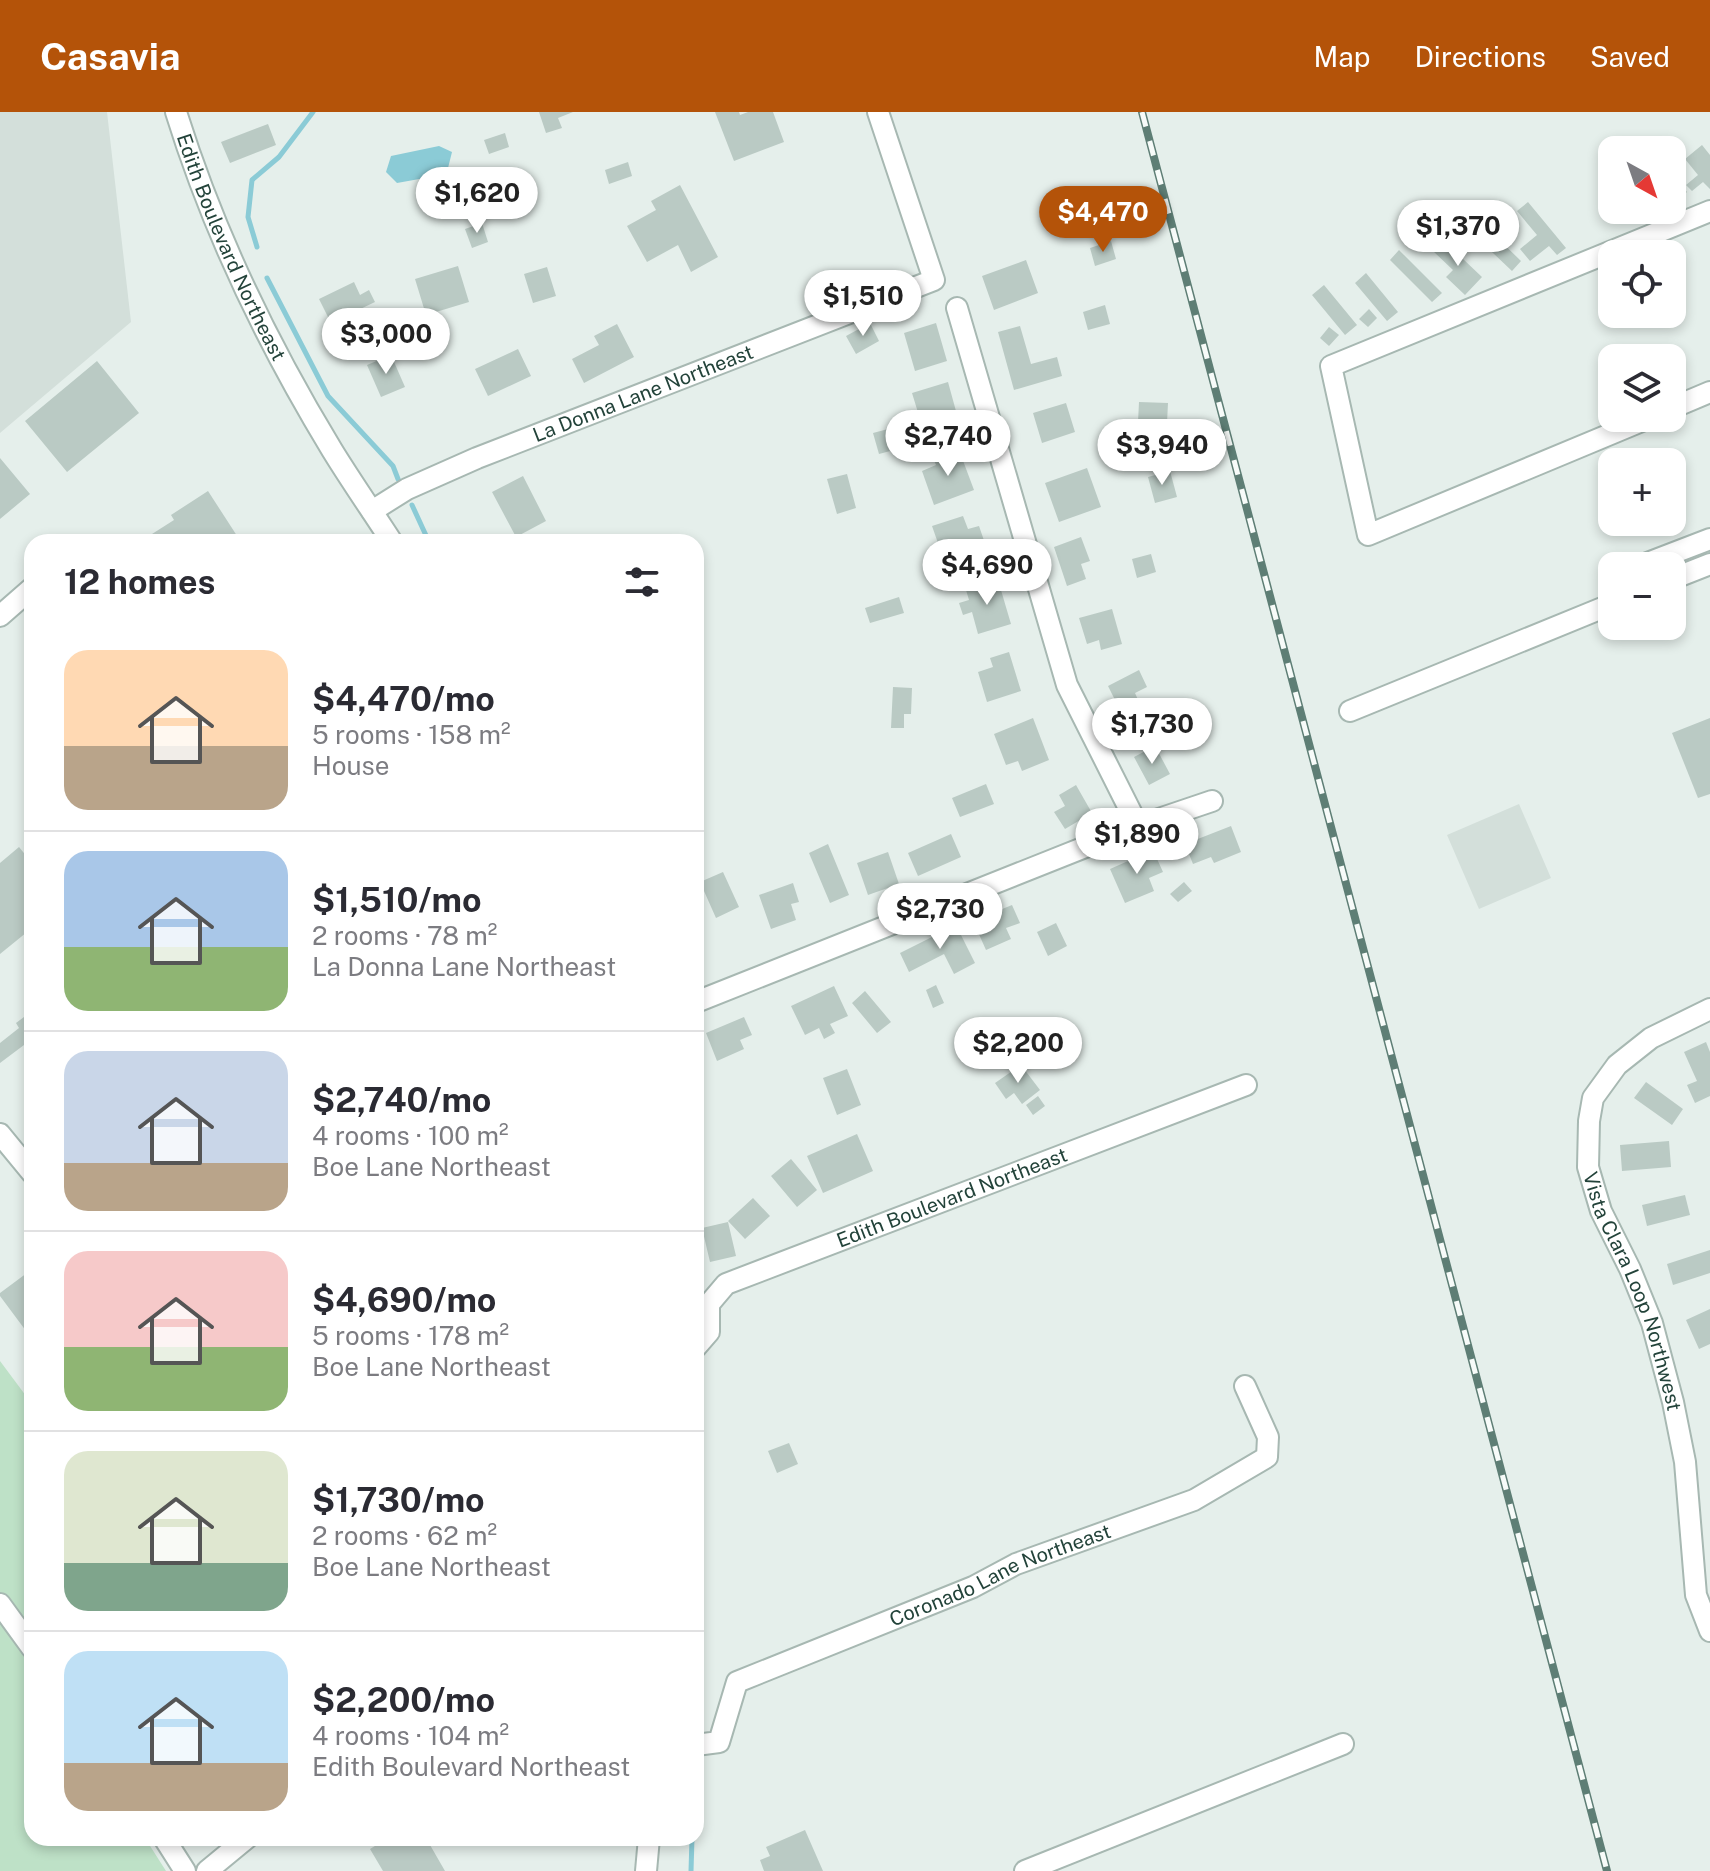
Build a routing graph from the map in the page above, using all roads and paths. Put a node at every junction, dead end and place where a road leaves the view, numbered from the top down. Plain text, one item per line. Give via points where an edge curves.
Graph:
1 (176, 112) edge
2 (878, 112) edge
3 (1710, 211) edge
4 (957, 308) dead end
5 (1710, 392) edge
6 (1686, 402) edge
7 (1615, 432) edge
8 (372, 511) junction
9 (387, 534) edge
10 (1710, 539) edge
11 (1676, 552) edge
12 (1710, 564) edge
13 (1686, 573) edge
14 (24, 595) edge
15 (1598, 610) edge
16 (0, 616) edge
17 (1350, 711) dead end
18 (1212, 801) dead end
19 (1138, 826) junction
20 (704, 999) edge
21 (1710, 1009) edge
22 (1246, 1085) dead end
23 (0, 1134) edge
24 (24, 1163) edge
25 (704, 1338) edge
26 (1245, 1386) dead end
27 (0, 1604) edge
28 (1710, 1631) edge
29 (24, 1637) edge
30 (704, 1744) edge
31 (1343, 1744) dead end
32 (169, 1846) edge
33 (237, 1846) edge
34 (648, 1846) edge
35 (185, 1871) edge
36 (207, 1871) edge
37 (646, 1871) edge
38 (1025, 1871) edge

1 - 8 street, Edith Boulevard Northeast via 236,273 324,437
2 - 8 street, La Donna Lane Northeast via 934,280 477,458
3 - 7 street via 1331,366 1368,535
4 - 19 street via 1067,685
5 - 6 street
8 - 9 street, Edith Boulevard Northeast
10 - 11 street
12 - 13 street
14 - 16 street
15 - 17 street
18 - 19 street
19 - 20 street
21 - 28 street, Vista Clara Loop Northwest via 1651,1038 1617,1065 1593,1098 1588,1167 1601,1211 1652,1323 1673,1402 1685,1462 1696,1595
22 - 25 street, Edith Boulevard Northeast via 726,1284 709,1304 709,1332
23 - 24 street
26 - 30 street, Coronado Lane Northeast via 1268,1437 1267,1457 1194,1500 1016,1564 973,1587 737,1682 719,1742
27 - 29 street
31 - 38 street
32 - 35 street
33 - 36 street
34 - 37 street

